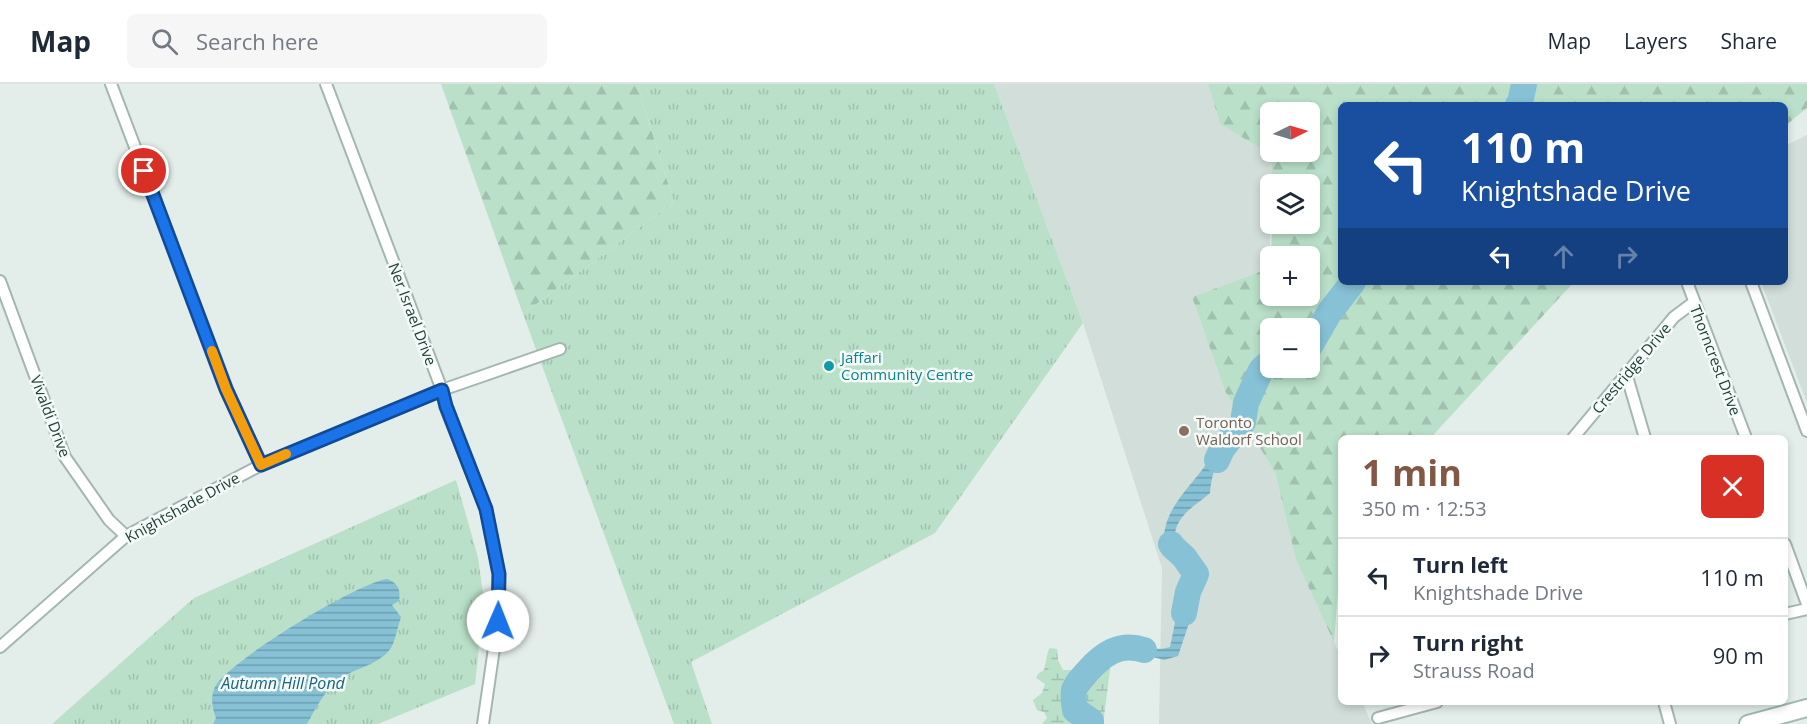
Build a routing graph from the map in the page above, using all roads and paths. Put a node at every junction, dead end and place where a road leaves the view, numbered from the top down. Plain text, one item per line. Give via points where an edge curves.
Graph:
1 (111, 84) edge
2 (326, 84) edge
3 (0, 281) edge
4 (1688, 285) edge
5 (1752, 285) edge
6 (1694, 302) junction
7 (560, 349) dead end
8 (1626, 373) junction
9 (442, 390) junction
10 (1807, 431) edge
11 (1575, 435) edge
12 (1644, 435) edge
13 (1745, 435) edge
14 (261, 465) junction
15 (126, 536) junction
16 (1788, 552) edge
17 (1807, 604) edge
18 (1807, 609) edge
19 (1788, 614) edge
20 (0, 646) edge
21 (1426, 705) edge
22 (1665, 705) edge
23 (1807, 708) edge
24 (1378, 718) dead end
25 (483, 724) edge
26 (1670, 724) edge
27 (1748, 724) edge

1 - 14 street via 226,389
2 - 9 street, Ner Israel Drive
3 - 15 street, Vivaldi Drive via 65,457 109,520
4 - 6 street, Thorncrest Drive
5 - 10 street
6 - 8 street, Crestridge Drive via 1674,317
6 - 13 street, Thorncrest Drive
7 - 9 street, Knightshade Drive
8 - 11 street, Crestridge Drive
8 - 12 street
9 - 14 street, Knightshade Drive
9 - 25 street, Ner Israel Drive via 486,509 499,574 498,621
14 - 15 street, Knightshade Drive
15 - 20 street, Knightshade Drive
16 - 17 street
18 - 19 street
21 - 24 street
22 - 26 street
23 - 27 main road

